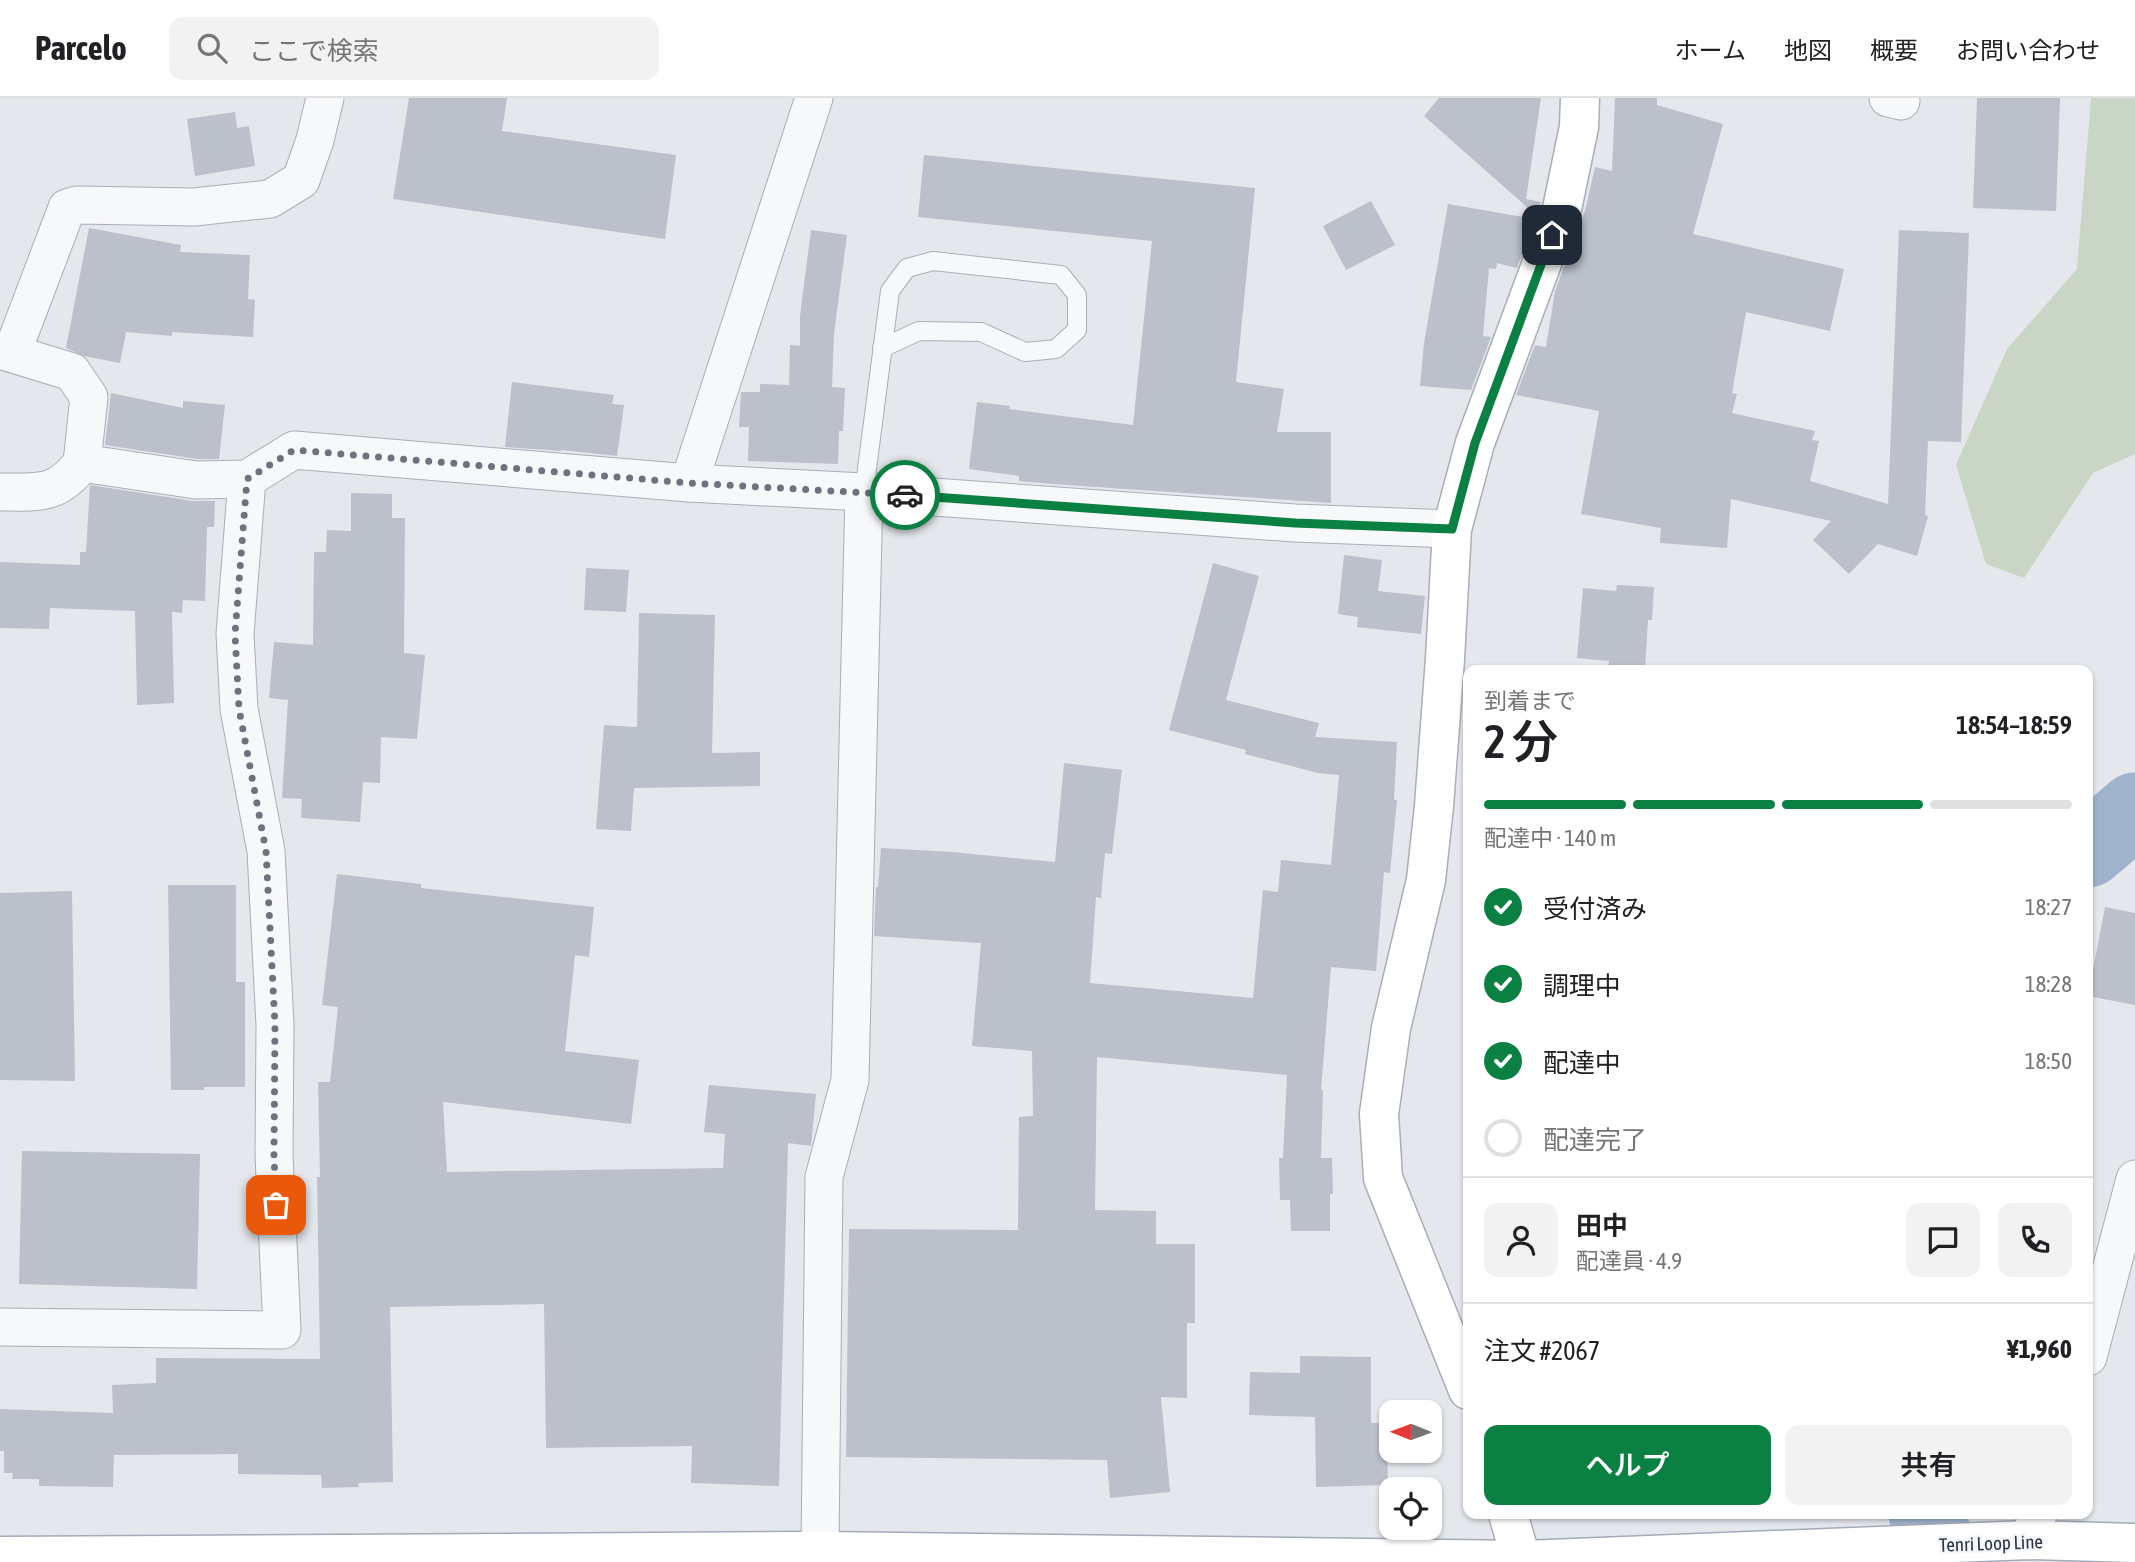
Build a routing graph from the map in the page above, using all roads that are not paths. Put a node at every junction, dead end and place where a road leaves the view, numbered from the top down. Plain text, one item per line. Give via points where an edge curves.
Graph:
1 (325, 98) edge
2 (814, 98) edge
3 (1580, 98) edge
4 (882, 348) junction
5 (6, 351) edge
6 (82, 463) junction
7 (247, 479) junction
8 (689, 483) junction
9 (0, 492) edge
10 (864, 492) junction
11 (1452, 529) junction
12 (2135, 1180) edge
13 (0, 1327) edge
14 (2093, 1338) edge
15 (1463, 1378) edge
16 (1509, 1519) edge
17 (2034, 1527) edge
18 (2135, 1543) edge
19 (820, 1551) junction
20 (0, 1556) edge
21 (1522, 1561) edge

1 - 5 street via 301,180 270,199 194,208 67,208
2 - 8 street
3 - 11 main road via 1579,127 1562,208 1475,443
4 - 4 lane via 890,291 907,268 933,261 1061,275 1077,295 1077,330 1056,349 1025,352 981,332 919,331
4 - 10 lane
5 - 6 street via 72,372 89,397
6 - 7 street via 196,480
6 - 9 street via 69,480 43,492
7 - 8 street via 294,450
7 - 13 street via 235,634 239,709 266,851 282,1330
8 - 10 street
10 - 11 street via 1295,523
10 - 19 street via 850,1080 824,1177
11 - 15 main road via 1427,868 1391,1028 1379,1115 1383,1178
12 - 14 street
16 - 21 main road
17 - 18 main road, Tenri Loop Line
17 - 21 main road, Tenri Loop Line via 1982,1542
19 - 20 main road, Tenri Loop Line
19 - 21 main road, Tenri Loop Line

